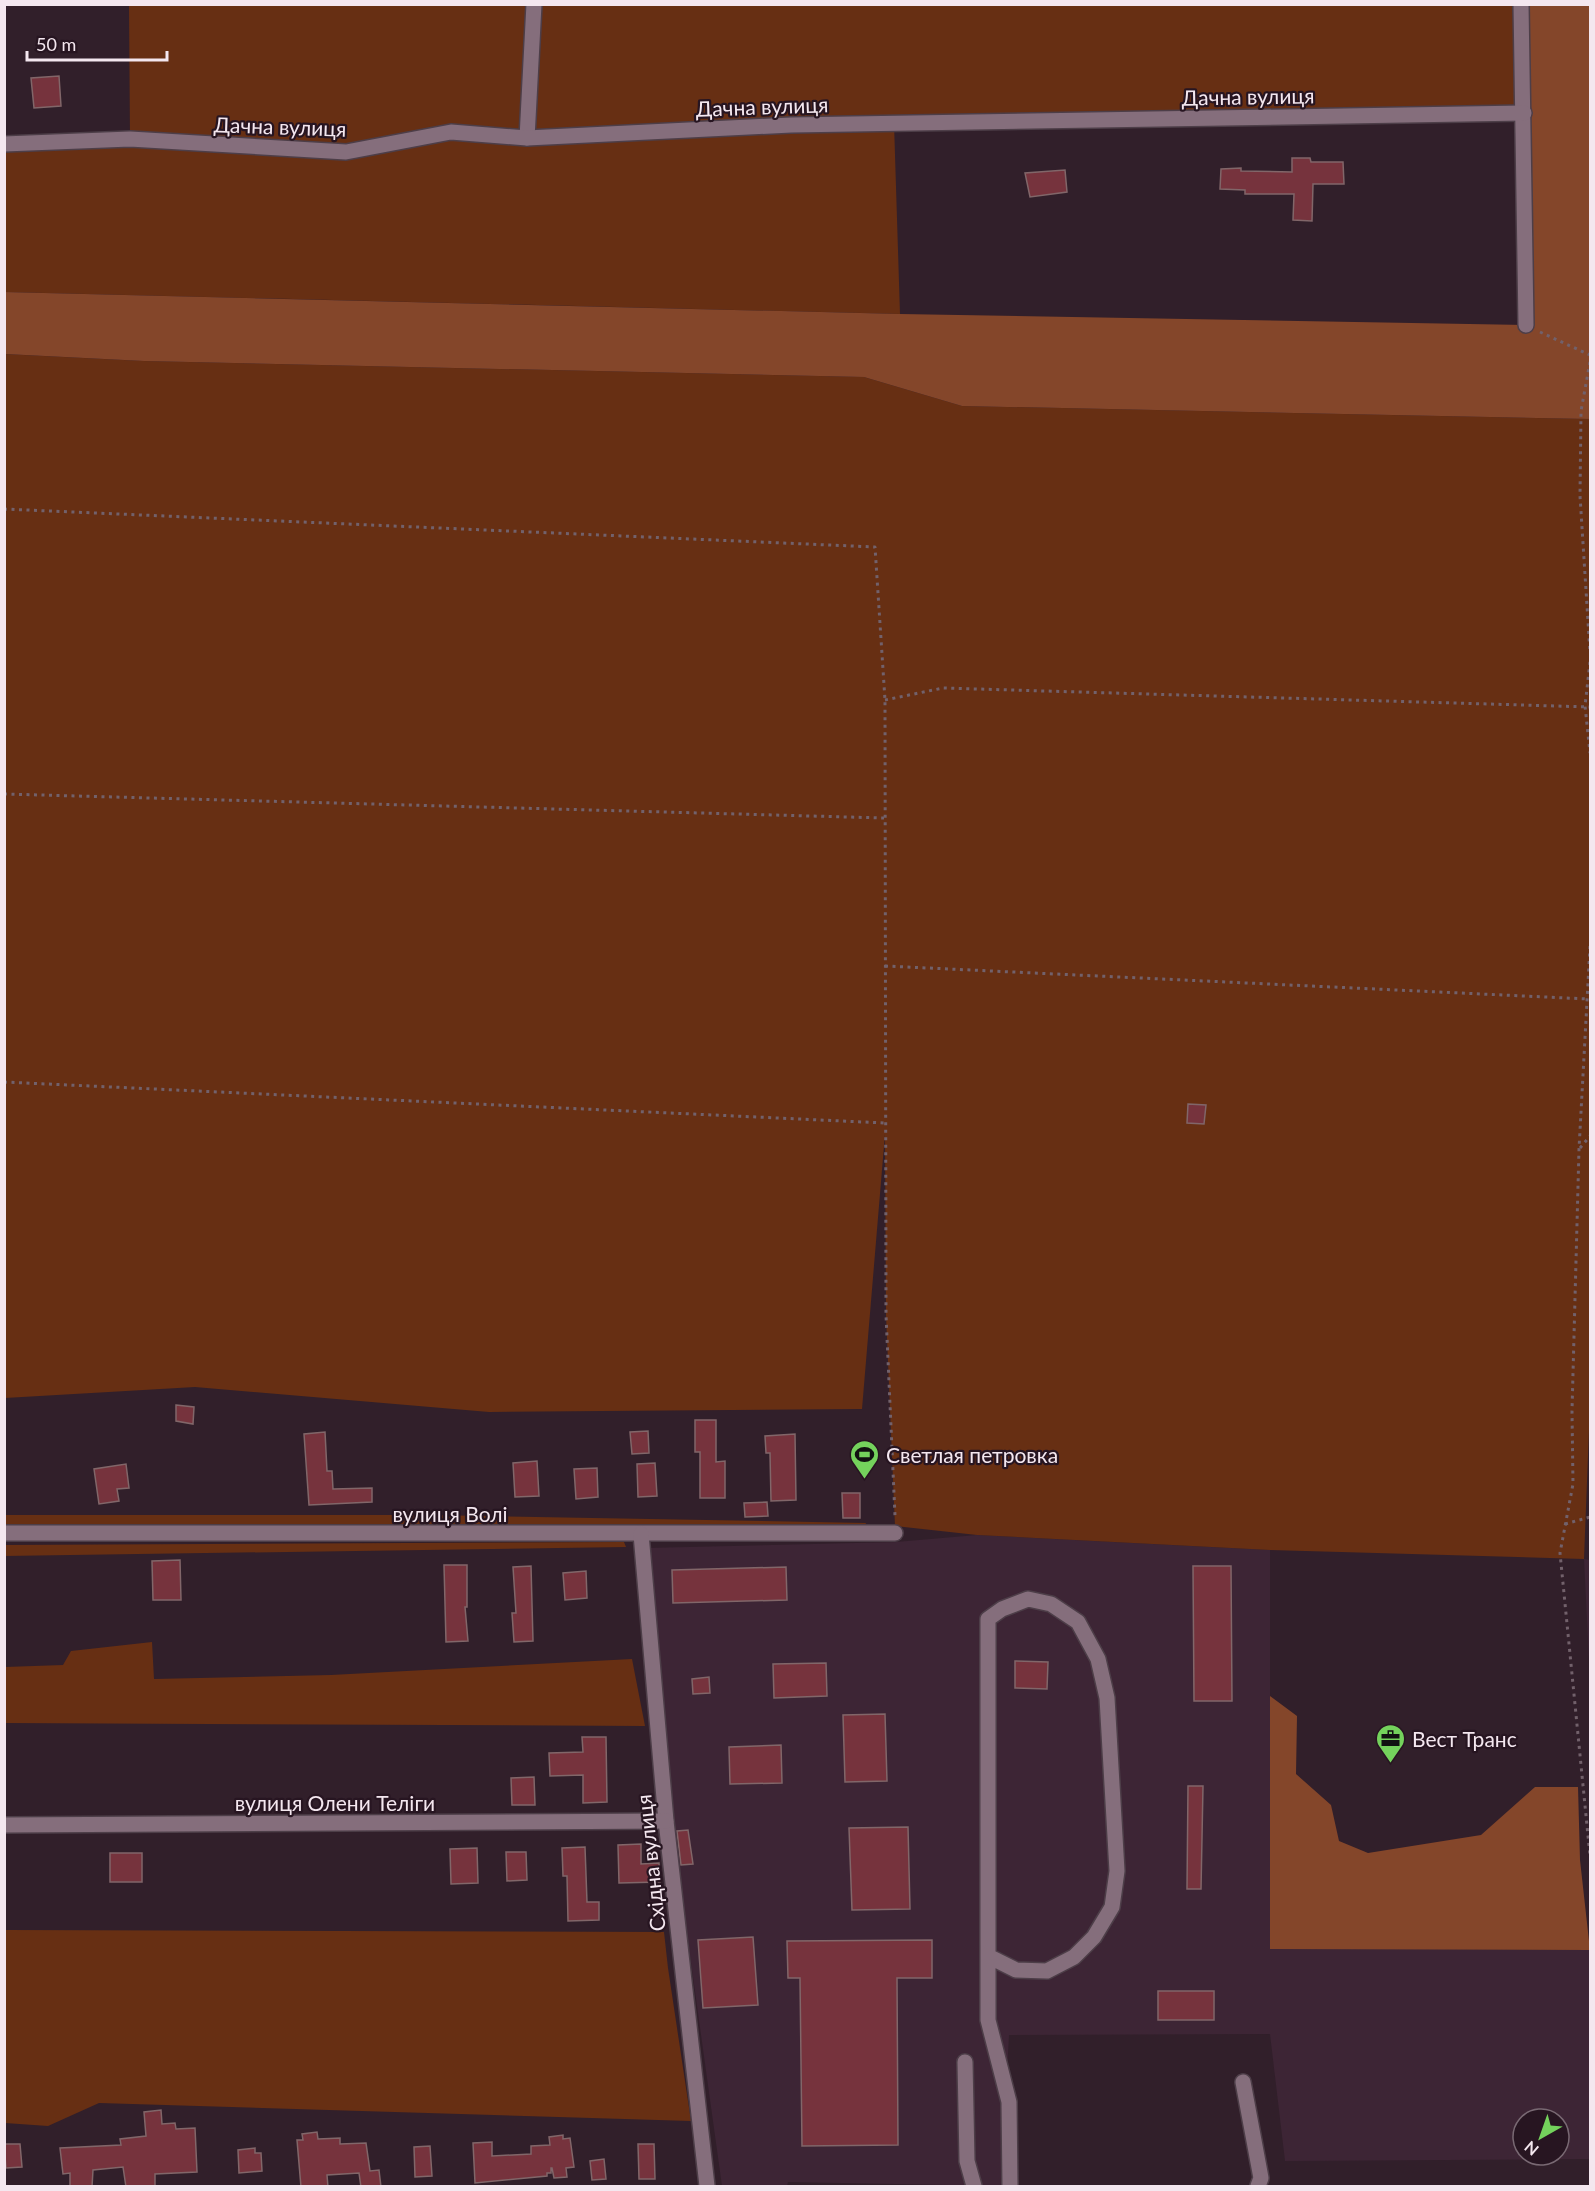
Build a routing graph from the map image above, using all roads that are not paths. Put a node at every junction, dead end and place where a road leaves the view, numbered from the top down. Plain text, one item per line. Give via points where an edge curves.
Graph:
1 (534, 4) edge
2 (1521, 4) edge
3 (1524, 113) junction
4 (527, 138) junction
5 (4, 144) edge
6 (1526, 325) road end
7 (4, 1533) edge
8 (895, 1533) road end
9 (641, 1534) junction
10 (666, 1821) junction
11 (4, 1825) edge
12 (990, 1956) junction
13 (965, 2062) dead end
14 (1243, 2082) dead end
15 (707, 2187) edge
16 (974, 2187) edge
17 (1010, 2187) edge
18 (1258, 2187) edge

1 - 4 street
2 - 3 street
3 - 4 street, Дачна вулиця via 791,125
3 - 6 street
4 - 5 street, Дачна вулиця via 450,132 346,152 130,139
7 - 9 street, вулиця Волі
8 - 9 street, вулиця Волі
9 - 10 street, Східна вулиця
10 - 11 street, вулиця Олени Теліги
10 - 15 street, Східна вулиця
12 - 12 street via 988,1619 1028,1599 1051,1604 1078,1622 1098,1659 1107,1698 1117,1870 1112,1907 1094,1937 1074,1957 1047,1971 1016,1970
12 - 17 street via 988,2020 1009,2102
13 - 16 street via 967,2161
14 - 18 street via 1261,2178

